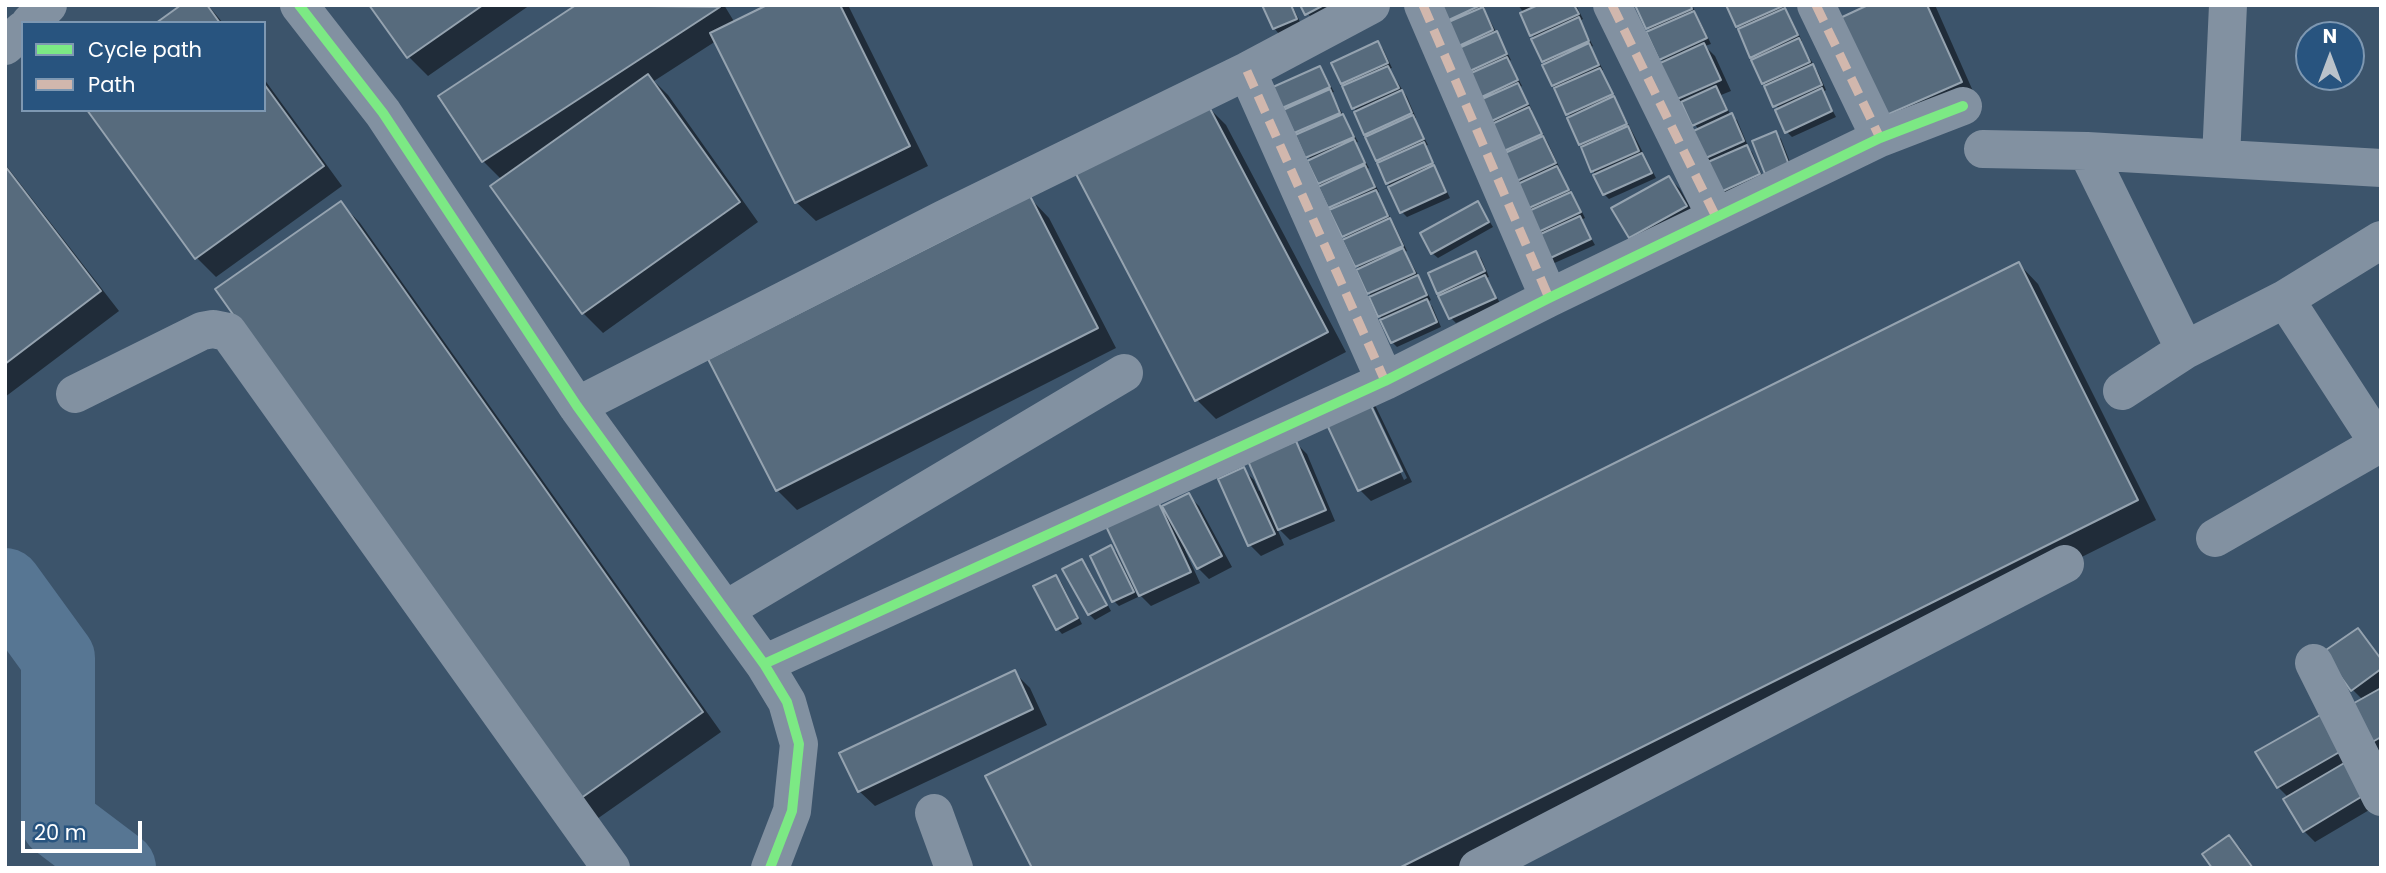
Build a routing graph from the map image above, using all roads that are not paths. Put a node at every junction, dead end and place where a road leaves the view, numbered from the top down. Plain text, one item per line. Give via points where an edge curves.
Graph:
1 (48, 5) edge
2 (1371, 5) edge
3 (1423, 5) edge
4 (1612, 5) edge
5 (1816, 5) edge
6 (2228, 5) edge
7 (305, 7) edge
8 (32, 21) edge
9 (21, 32) edge
10 (5, 47) edge
11 (1247, 71) junction
12 (1962, 106) dead end
13 (1880, 138) junction
14 (1983, 149) dead end
15 (2087, 151) junction
16 (2221, 158) junction
17 (2381, 167) edge
18 (1716, 217) junction
19 (2381, 240) edge
20 (1549, 298) junction
21 (2285, 299) junction
22 (2185, 350) junction
23 (1124, 373) dead end
24 (1385, 381) junction
25 (2122, 391) dead end
26 (75, 394) dead end
27 (577, 406) junction
28 (2380, 446) edge
29 (2215, 538) dead end
30 (2065, 564) dead end
31 (725, 610) junction
32 (2314, 663) dead end
33 (764, 664) junction
34 (2381, 797) edge
35 (934, 813) dead end
36 (611, 868) edge
37 (770, 868) edge
38 (954, 868) edge
39 (1478, 868) edge

1 - 8 street
2 - 11 street
3 - 20 street
4 - 18 street
5 - 13 street
6 - 16 street
7 - 27 street via 383,113
9 - 10 street
11 - 24 street
11 - 27 street
12 - 13 street
13 - 18 street
14 - 15 street
15 - 16 street
15 - 22 street
16 - 17 street
18 - 20 street
19 - 21 street
20 - 24 street
21 - 22 street
21 - 28 street
22 - 25 street
23 - 31 street
24 - 33 street
26 - 36 street via 202,331 228,332
27 - 31 street
28 - 29 street
30 - 39 street
31 - 33 street
32 - 34 street
33 - 37 street via 787,702 799,744 792,811
35 - 38 street

